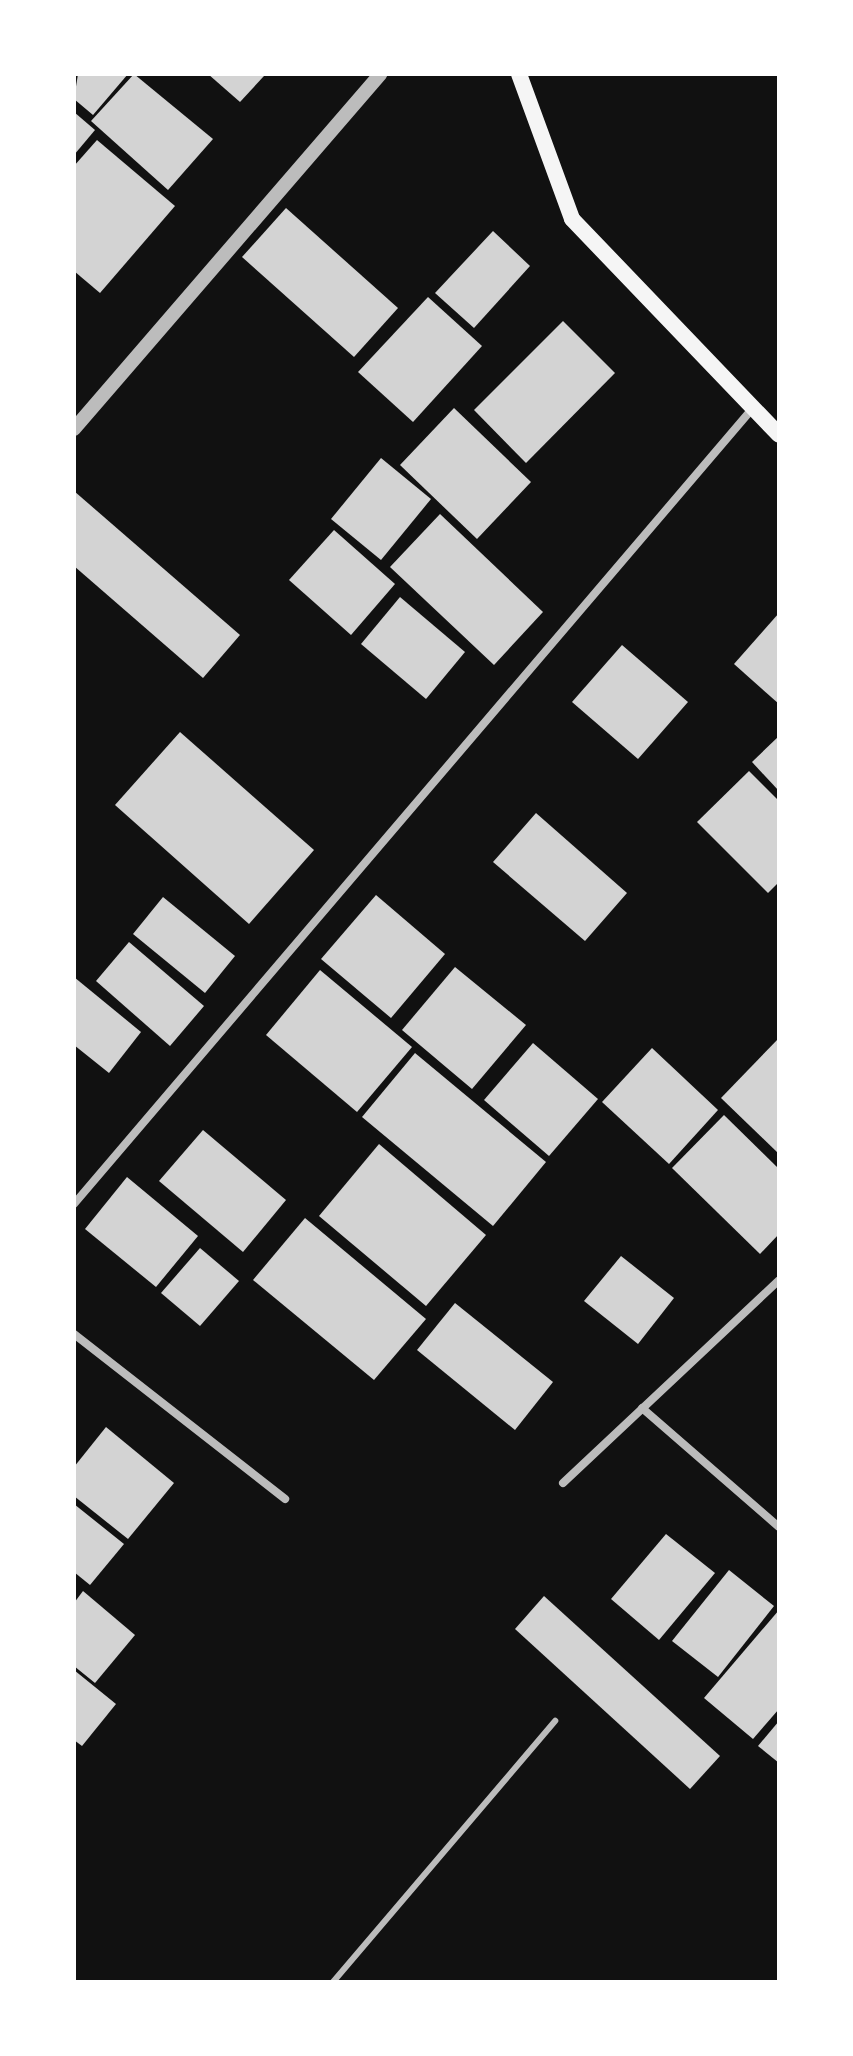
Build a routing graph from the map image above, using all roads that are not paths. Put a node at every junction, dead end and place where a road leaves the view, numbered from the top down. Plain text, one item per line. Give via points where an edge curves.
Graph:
1 (380, 74) edge
2 (519, 74) edge
3 (753, 407) junction
4 (74, 429) edge
5 (779, 435) edge
6 (74, 1204) edge
7 (779, 1280) edge
8 (74, 1334) edge
9 (642, 1408) junction
10 (563, 1483) dead end
11 (285, 1499) dead end
12 (779, 1527) edge
13 (555, 1721) dead end
14 (333, 1982) edge

1 - 4 street
2 - 3 main road via 572,219
3 - 5 main road
3 - 6 street
7 - 9 street
8 - 11 street
9 - 10 street
9 - 12 street
13 - 14 lane

